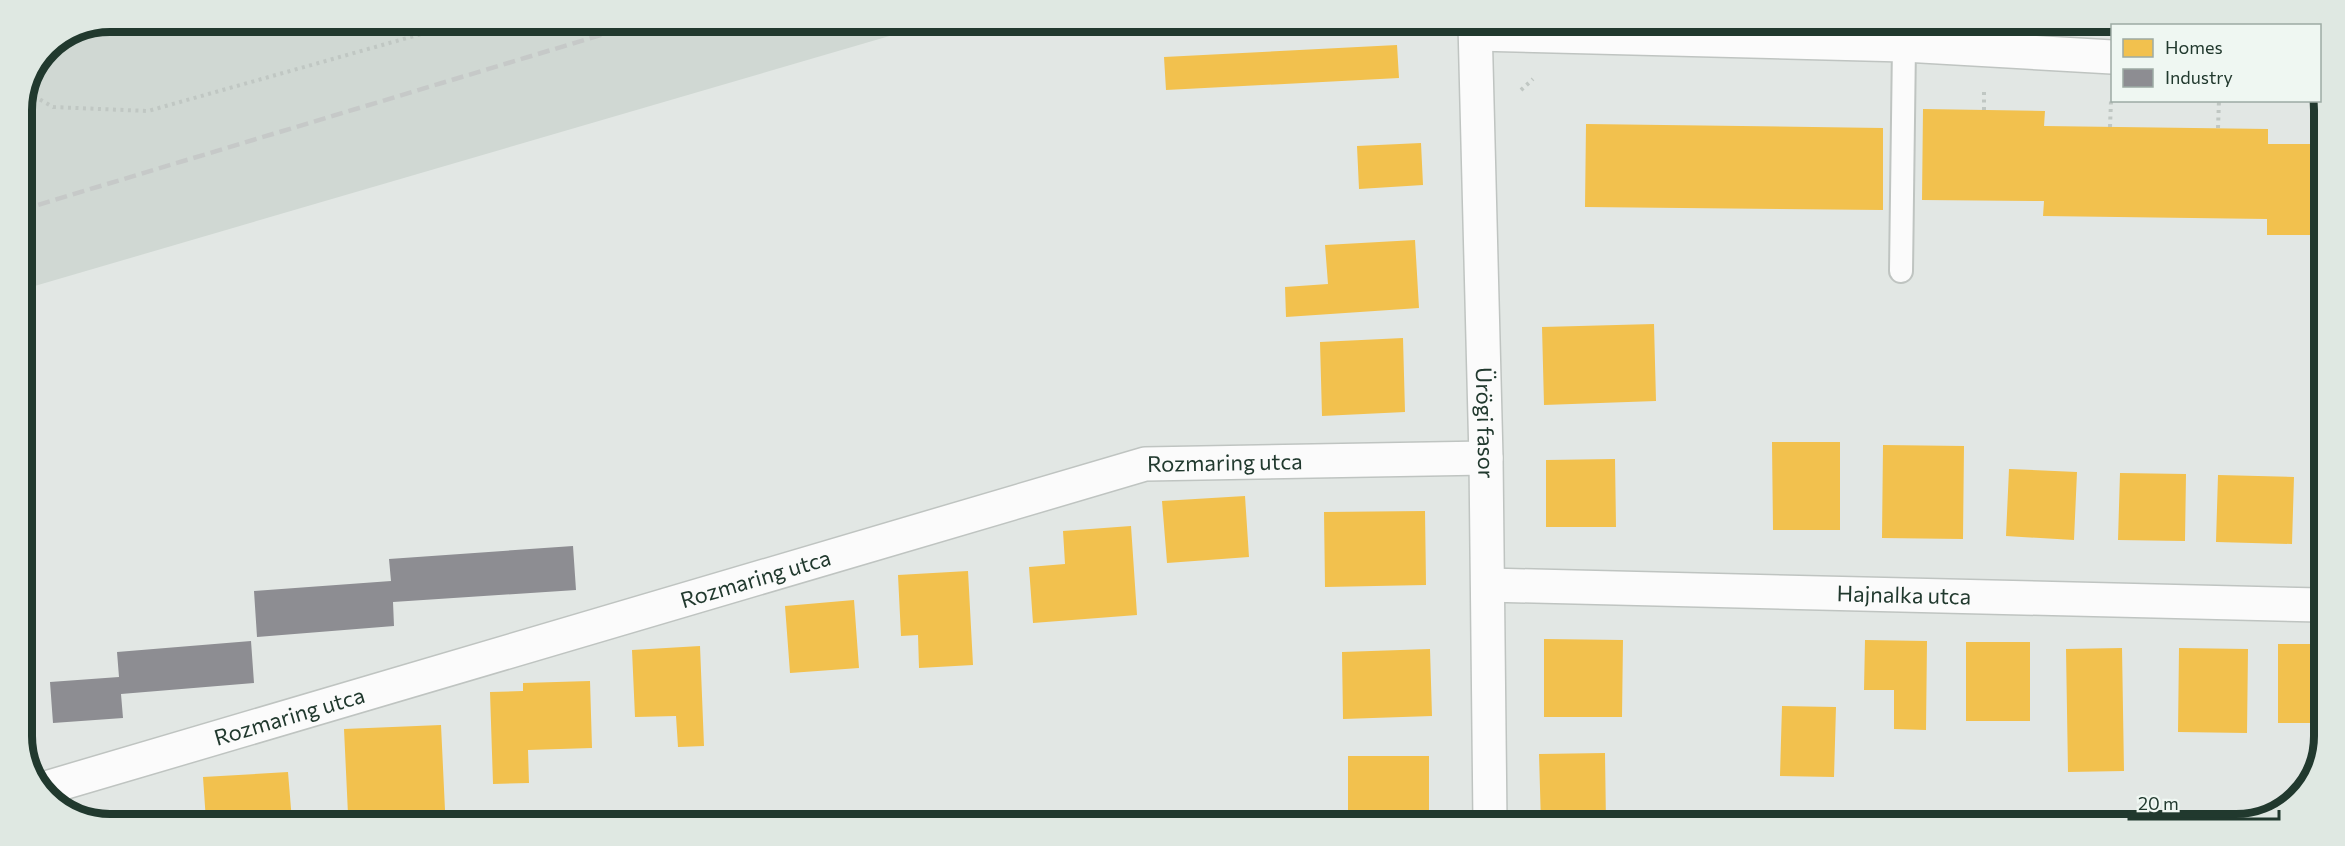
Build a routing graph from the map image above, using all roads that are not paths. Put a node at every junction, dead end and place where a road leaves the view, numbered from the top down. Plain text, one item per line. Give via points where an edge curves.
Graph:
1 (1475, 32) edge
2 (1712, 32) edge
3 (1904, 45) junction
4 (2111, 57) edge
5 (1901, 271) dead end
6 (1486, 458) junction
7 (1488, 585) junction
8 (2314, 605) edge
9 (50, 787) edge
10 (1490, 814) edge

1 - 6 street, Ürögi fasor
2 - 3 street
3 - 4 street
3 - 5 lane
6 - 7 street, Ürögi fasor
6 - 9 street, Rozmaring utca via 1144,464
7 - 8 street, Hajnalka utca
7 - 10 street, Ürögi fasor

